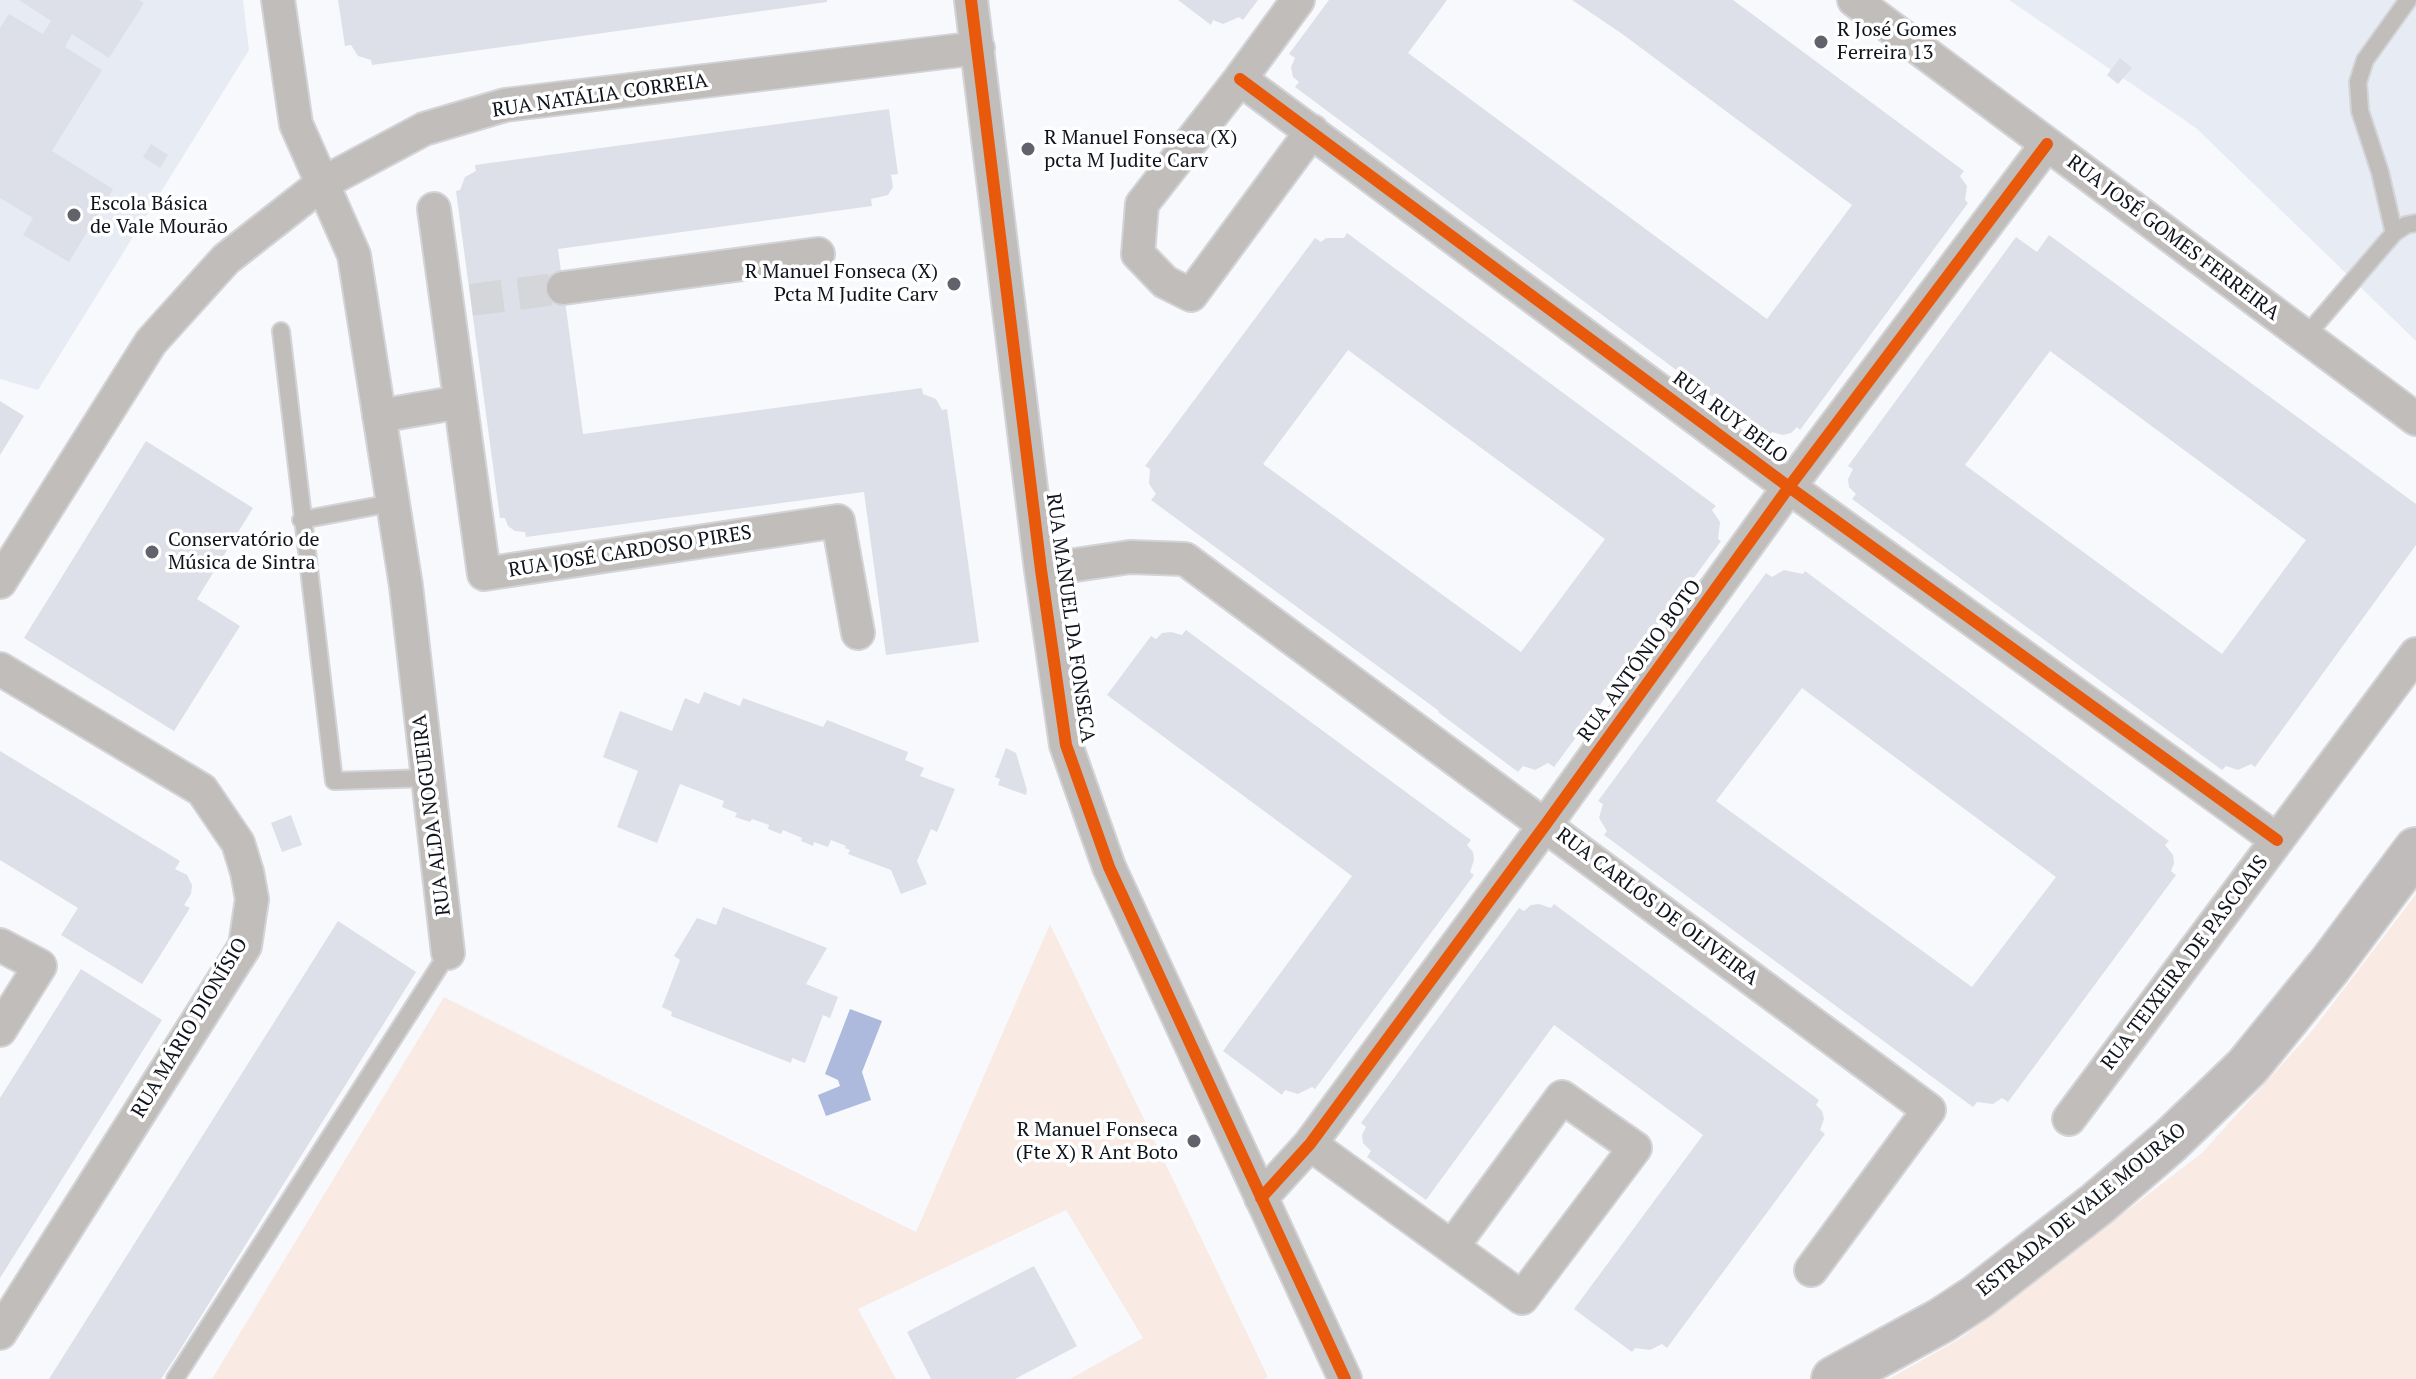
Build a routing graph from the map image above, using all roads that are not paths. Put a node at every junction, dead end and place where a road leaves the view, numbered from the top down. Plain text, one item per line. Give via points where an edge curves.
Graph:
1 (278, 0) edge
2 (971, 0) edge
3 (1298, 0) edge
4 (1854, 0) edge
5 (2408, 0) edge
6 (978, 48) junction
7 (1240, 79) junction
8 (1312, 131) junction
9 (2047, 144) junction
10 (323, 183) junction
11 (434, 209) dead end
12 (2416, 223) edge
13 (2394, 233) junction
14 (818, 254) dead end
15 (563, 288) tunnel mouth
16 (281, 331) dead end
17 (2305, 337) junction
18 (460, 402) junction
19 (379, 416) junction
20 (2416, 419) edge
21 (1789, 487) junction
22 (392, 503) junction
23 (301, 520) junction
24 (1041, 570) junction
25 (0, 582) edge
26 (858, 633) dead end
27 (2416, 654) edge
28 (0, 669) edge
29 (428, 778) junction
30 (1546, 824) junction
31 (2277, 840) junction
32 (2416, 850) edge
33 (0, 945) edge
34 (448, 953) joint
35 (0, 1030) edge
36 (2069, 1119) dead end
37 (1310, 1144) junction
38 (1261, 1198) junction
39 (1452, 1247) junction
40 (1811, 1270) dead end
41 (0, 1333) edge
42 (175, 1379) edge
43 (1345, 1379) edge
44 (1834, 1379) edge

1 - 10 street, RUA ALDA NOGUEIRA via 296,124
2 - 6 street, RUA MANUEL DA FONSECA
3 - 7 street
4 - 9 street, RUA JOSÉ GOMES FERREIRA
5 - 13 lane via 2365,60 2358,82 2360,111
6 - 10 street, RUA NATÁLIA CORREIA via 505,105 424,129
6 - 24 street, RUA MANUEL DA FONSECA
7 - 8 street, RUA RUY BELO
7 - 8 street via 1142,204 1138,254 1165,282 1191,295
8 - 21 street, RUA RUY BELO
9 - 17 street, RUA JOSÉ GOMES FERREIRA
9 - 21 street, RUA ANTÓNIO BOTO
10 - 19 street, RUA ALDA NOGUEIRA via 354,255
10 - 25 street, RUA NATÁLIA CORREIA via 226,259 151,342
11 - 18 street, RUA JOSÉ CARDOSO PIRES via 459,301
12 - 13 lane
13 - 17 lane
14 - 15 street
16 - 23 lane
17 - 20 street, RUA JOSÉ GOMES FERREIRA
18 - 19 street
18 - 26 street, RUA JOSÉ CARDOSO PIRES via 484,574 838,521
19 - 22 street, RUA ALDA NOGUEIRA
21 - 30 street, RUA ANTÓNIO BOTO
21 - 31 street, RUA RUY BELO
22 - 23 lane
22 - 29 street, RUA ALDA NOGUEIRA
23 - 29 lane via 334,781
24 - 30 street, RUA CARLOS DE OLIVEIRA via 1130,557 1185,559
24 - 38 street, RUA MANUEL DA FONSECA via 1066,745 1080,786 1109,867
27 - 31 street, RUA TEIXEIRA DE PASCOAIS
28 - 41 street, RUA MÁRIO DIONÍSIO via 202,790 238,843 252,899 245,946
29 - 34 street, RUA ALDA NOGUEIRA
30 - 37 street, RUA ANTÓNIO BOTO
30 - 40 street, RUA CARLOS DE OLIVEIRA via 1929,1110
31 - 36 street, RUA TEIXEIRA DE PASCOAIS
32 - 44 street, ESTRADA DE VALE MOURÃO via 2247,1067 2170,1141 1977,1297
33 - 35 street via 40,966
34 - 42 lane, RUA ALDA NOGUEIRA
37 - 38 street, RUA ANTÓNIO BOTO
37 - 39 street
38 - 43 street, RUA MANUEL DA FONSECA
39 - 39 street via 1522,1298 1635,1148 1562,1097

